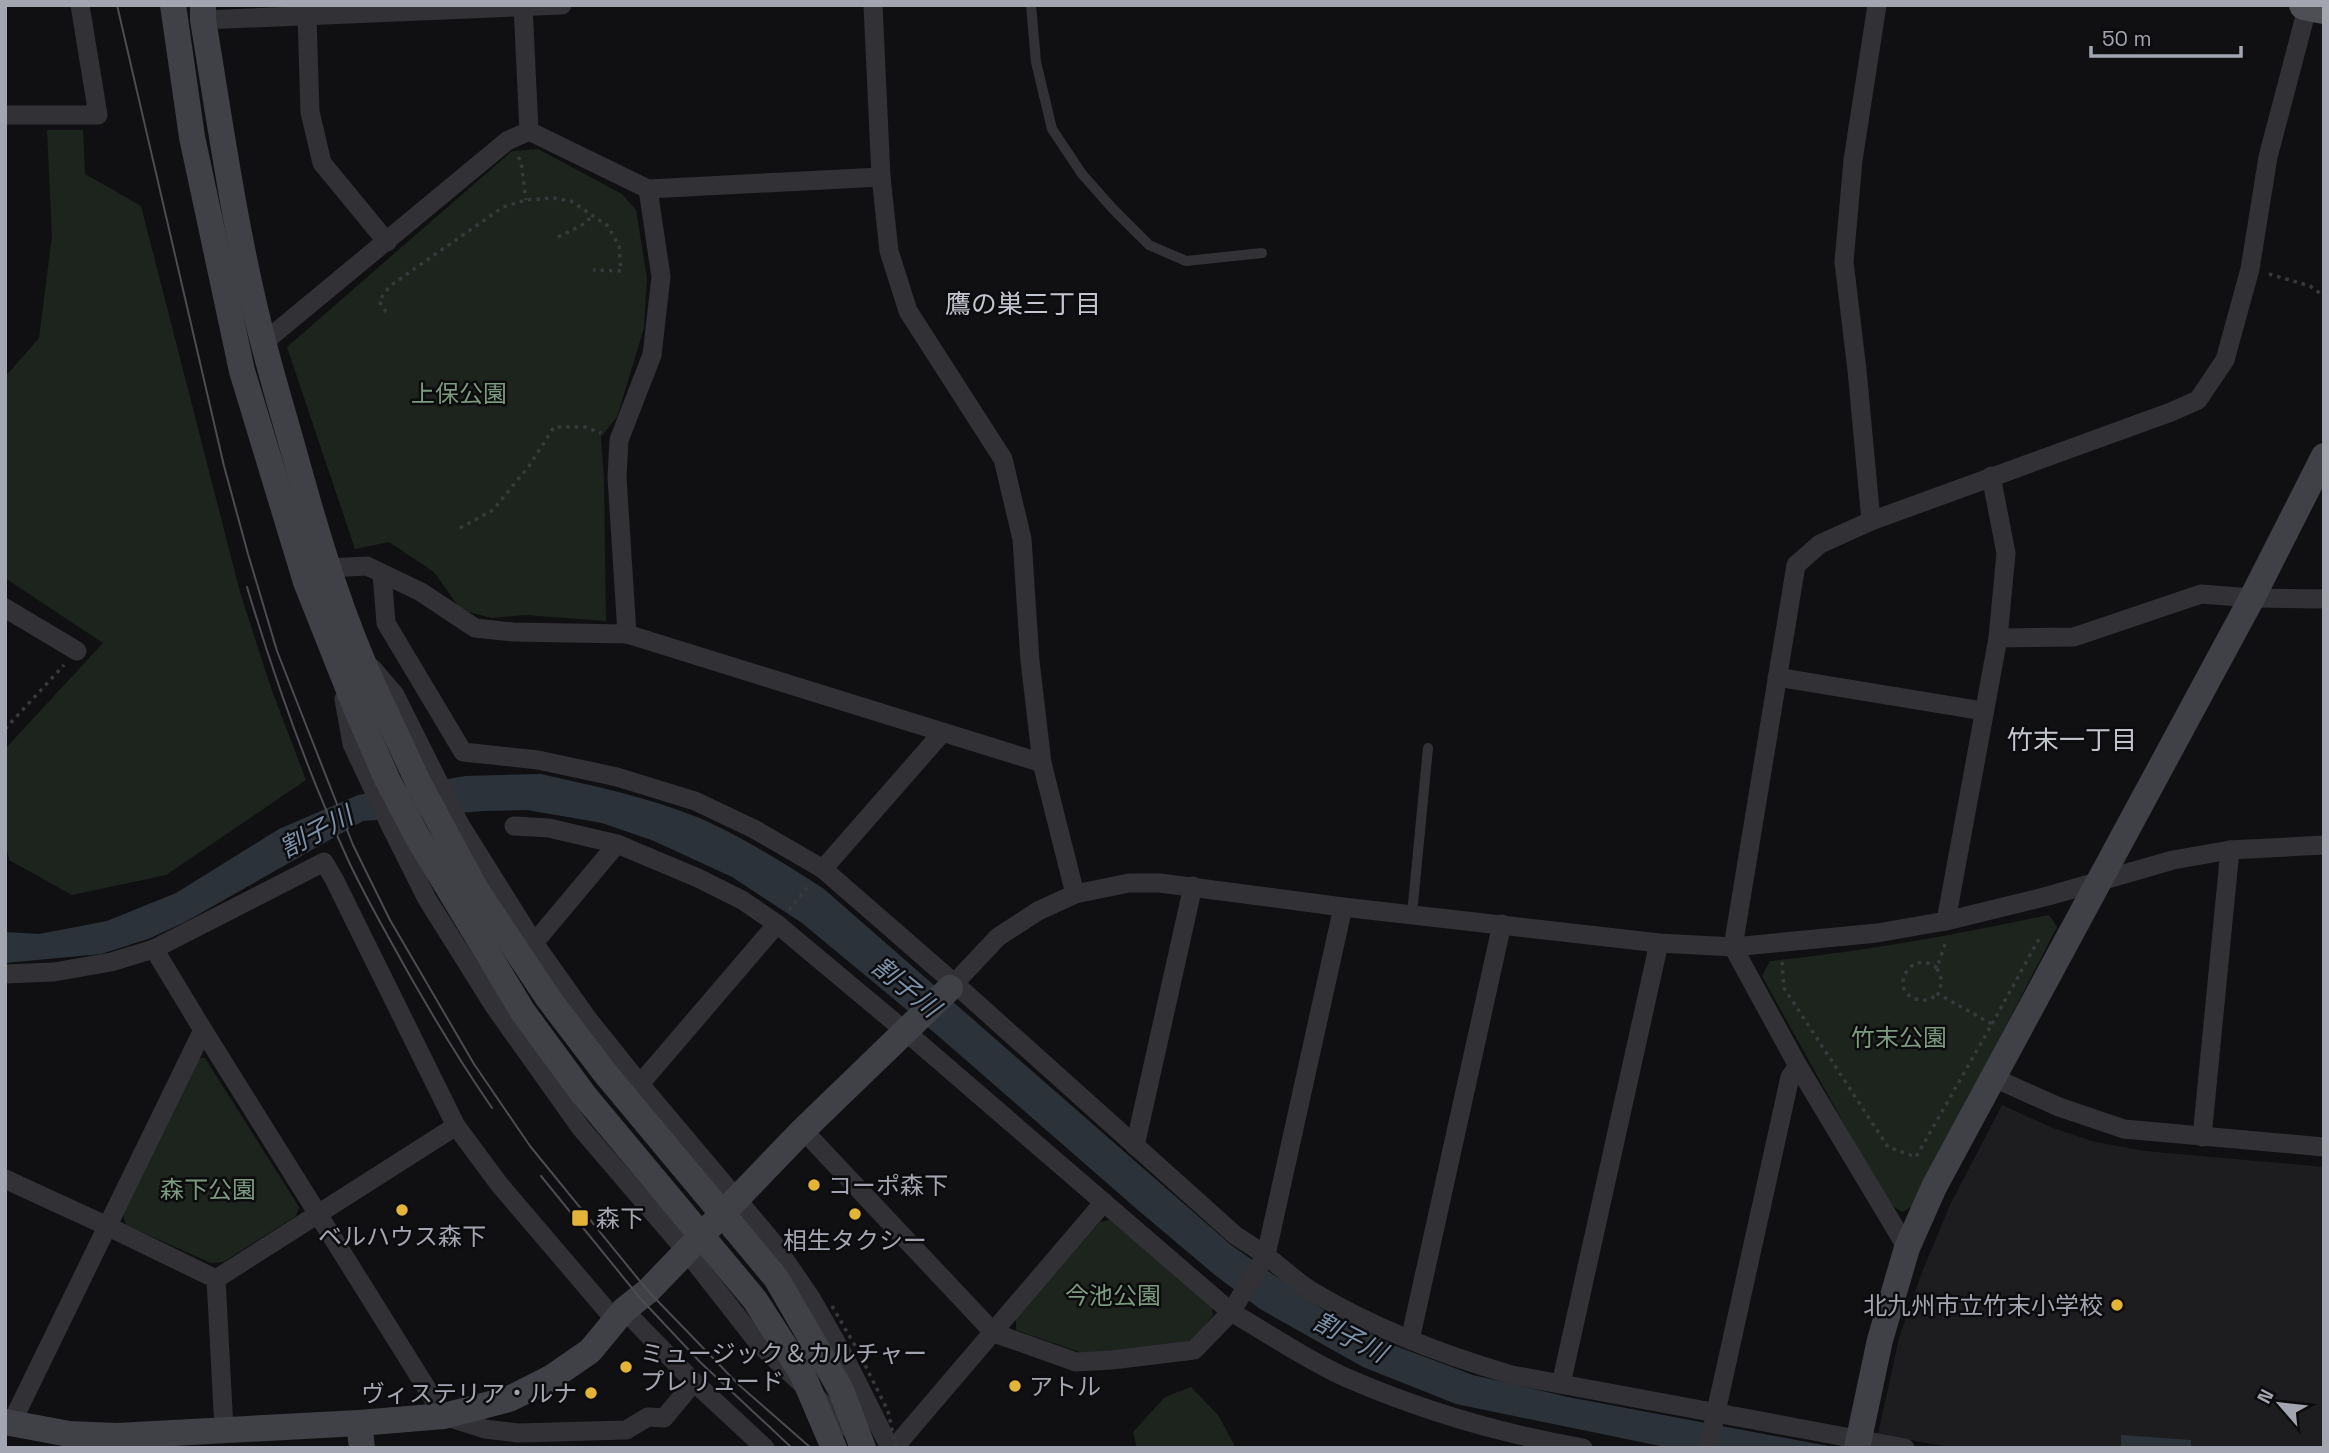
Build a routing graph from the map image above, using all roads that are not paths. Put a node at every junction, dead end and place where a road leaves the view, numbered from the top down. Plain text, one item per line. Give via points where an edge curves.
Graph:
1 (80, 5) edge
2 (173, 5) edge
3 (562, 5) edge
4 (873, 5) edge
5 (1031, 5) edge
6 (1877, 5) edge
7 (2307, 5) edge
8 (523, 6) edge
9 (2324, 9) edge
10 (203, 13) edge
11 (307, 16) junction
12 (5, 116) edge
13 (529, 131) junction
14 (881, 177) junction
15 (648, 189) junction
16 (387, 242) junction
17 (1262, 253) dead end
18 (263, 343) junction
19 (2324, 456) edge
20 (1990, 476) junction
21 (1871, 521) junction
22 (382, 574) junction
23 (316, 575) junction
24 (2252, 598) junction
25 (2324, 599) edge
26 (5, 608) edge
27 (627, 634) junction
28 (1998, 638) junction
29 (355, 648) junction
30 (77, 651) road end
31 (340, 670) junction
32 (1777, 677) junction
33 (366, 701) junction
34 (1983, 711) junction
35 (942, 733) junction
36 (1428, 748) dead end
37 (1042, 763) junction
38 (514, 826) dead end
39 (617, 844) junction
40 (2324, 845) edge
41 (2230, 850) junction
42 (820, 873) junction
43 (2100, 881) junction
44 (1193, 887) junction
45 (1074, 894) junction
46 (1343, 907) junction
47 (1412, 914) junction
48 (780, 920) junction
49 (1946, 920) junction
50 (1502, 924) junction
51 (534, 943) junction
52 (1659, 943) junction
53 (1733, 947) junction
54 (154, 949) junction
55 (5, 974) edge
56 (952, 986) junction
57 (909, 1027) junction
58 (202, 1030) junction
59 (1798, 1066) junction
60 (1993, 1077) junction
61 (640, 1084) junction
62 (456, 1126) junction
63 (803, 1130) junction
64 (2203, 1137) junction
65 (1135, 1146) junction
66 (2324, 1147) edge
67 (5, 1179) edge
68 (738, 1198) junction
69 (1104, 1202) junction
70 (320, 1215) junction
71 (107, 1226) junction
72 (1907, 1248) junction
73 (687, 1252) junction
74 (1265, 1258) junction
75 (216, 1279) junction
76 (1233, 1308) junction
77 (620, 1315) junction
78 (994, 1333) junction
79 (1410, 1340) junction
80 (694, 1382) junction
81 (1561, 1384) junction
82 (1715, 1415) junction
83 (444, 1416) junction
84 (8, 1423) edge
85 (224, 1429) junction
86 (149, 1441) edge
87 (359, 1441) edge
88 (1858, 1444) edge
89 (765, 1448) edge
90 (834, 1448) edge
91 (863, 1448) edge
92 (870, 1448) edge
93 (893, 1448) edge
94 (1583, 1448) edge
95 (1708, 1448) edge
96 (1905, 1448) edge

1 - 12 street via 98,115
2 - 23 street via 192,137 242,371
3 - 8 street
4 - 14 street
5 - 17 lane via 1036,62 1052,129 1113,209 1149,245 1186,261
6 - 21 street via 1853,160 1844,262
7 - 9 main road
7 - 20 street via 2268,157 2250,269 2225,360 2198,400
8 - 11 street
8 - 13 street
10 - 11 street
10 - 18 street
11 - 16 street via 310,112 322,163
13 - 15 street
13 - 16 street via 507,141
14 - 15 street
14 - 37 street via 889,251 908,311 1003,459 1023,539
15 - 27 street via 662,277 652,355 619,440 617,477
16 - 18 street
18 - 23 street
19 - 24 street
20 - 21 street
20 - 28 street via 2006,553
21 - 32 street via 1820,544 1796,565
22 - 23 street via 367,566
22 - 27 street via 421,592 475,628
22 - 42 street via 386,623 463,752 537,760 617,777 695,801 754,829
23 - 29 street
23 - 31 street
24 - 25 street
24 - 28 street via 2201,594 2074,637
24 - 43 street
26 - 30 street
27 - 35 street
28 - 34 street
29 - 33 street
29 - 51 street via 395,695 459,822
31 - 33 street
31 - 73 street via 352,744 427,899 494,1006 580,1127
32 - 34 street
32 - 53 street
33 - 90 street, bridge via 387,779 523,1013 584,1095 755,1300 802,1373
33 - 91 street, bridge via 419,784 475,888 548,998 776,1278 841,1390
34 - 49 street
35 - 37 street
35 - 42 street
36 - 47 lane
37 - 45 street
38 - 39 street via 549,828
39 - 48 street
39 - 51 street
40 - 41 street
41 - 43 street
41 - 64 street
42 - 56 street
43 - 49 street
43 - 60 street
44 - 45 street via 1129,883
44 - 46 street
44 - 65 street
45 - 56 street via 998,937
46 - 47 street
46 - 74 street
47 - 50 street
48 - 57 street
48 - 61 street
49 - 53 street via 1877,933
50 - 52 street
50 - 79 street
51 - 61 street
52 - 53 street
52 - 81 street
53 - 59 street
54 - 55 street via 54,972
54 - 58 street
54 - 62 street via 324,863
56 - 57 street
56 - 65 street
57 - 63 street
57 - 69 street
58 - 70 street
58 - 71 street
59 - 72 street
59 - 82 street via 1790,1077
60 - 64 street via 2059,1107 2124,1129
60 - 72 street
61 - 68 street
62 - 70 street
62 - 77 street via 499,1184
63 - 68 street
63 - 78 street
64 - 66 street
65 - 74 street
67 - 71 street
68 - 73 street
68 - 93 street via 811,1298
69 - 76 street
69 - 78 street
70 - 75 street
70 - 83 street
71 - 75 street
71 - 84 street
72 - 88 street via 1880,1340
73 - 77 street
73 - 92 street via 759,1344
74 - 76 street
74 - 79 street via 1311,1291
75 - 85 street
76 - 78 street via 1194,1350 1112,1360 1076,1362
76 - 94 street via 1345,1377 1418,1406 1537,1440
77 - 80 street
77 - 83 street via 590,1351 551,1378 509,1399
78 - 93 street
79 - 81 street via 1512,1375
80 - 83 street via 664,1418 648,1417 626,1430 518,1433
80 - 89 street
81 - 82 street
82 - 88 street
82 - 95 street
83 - 87 street
84 - 86 street
85 - 86 street
85 - 87 street
88 - 96 street

